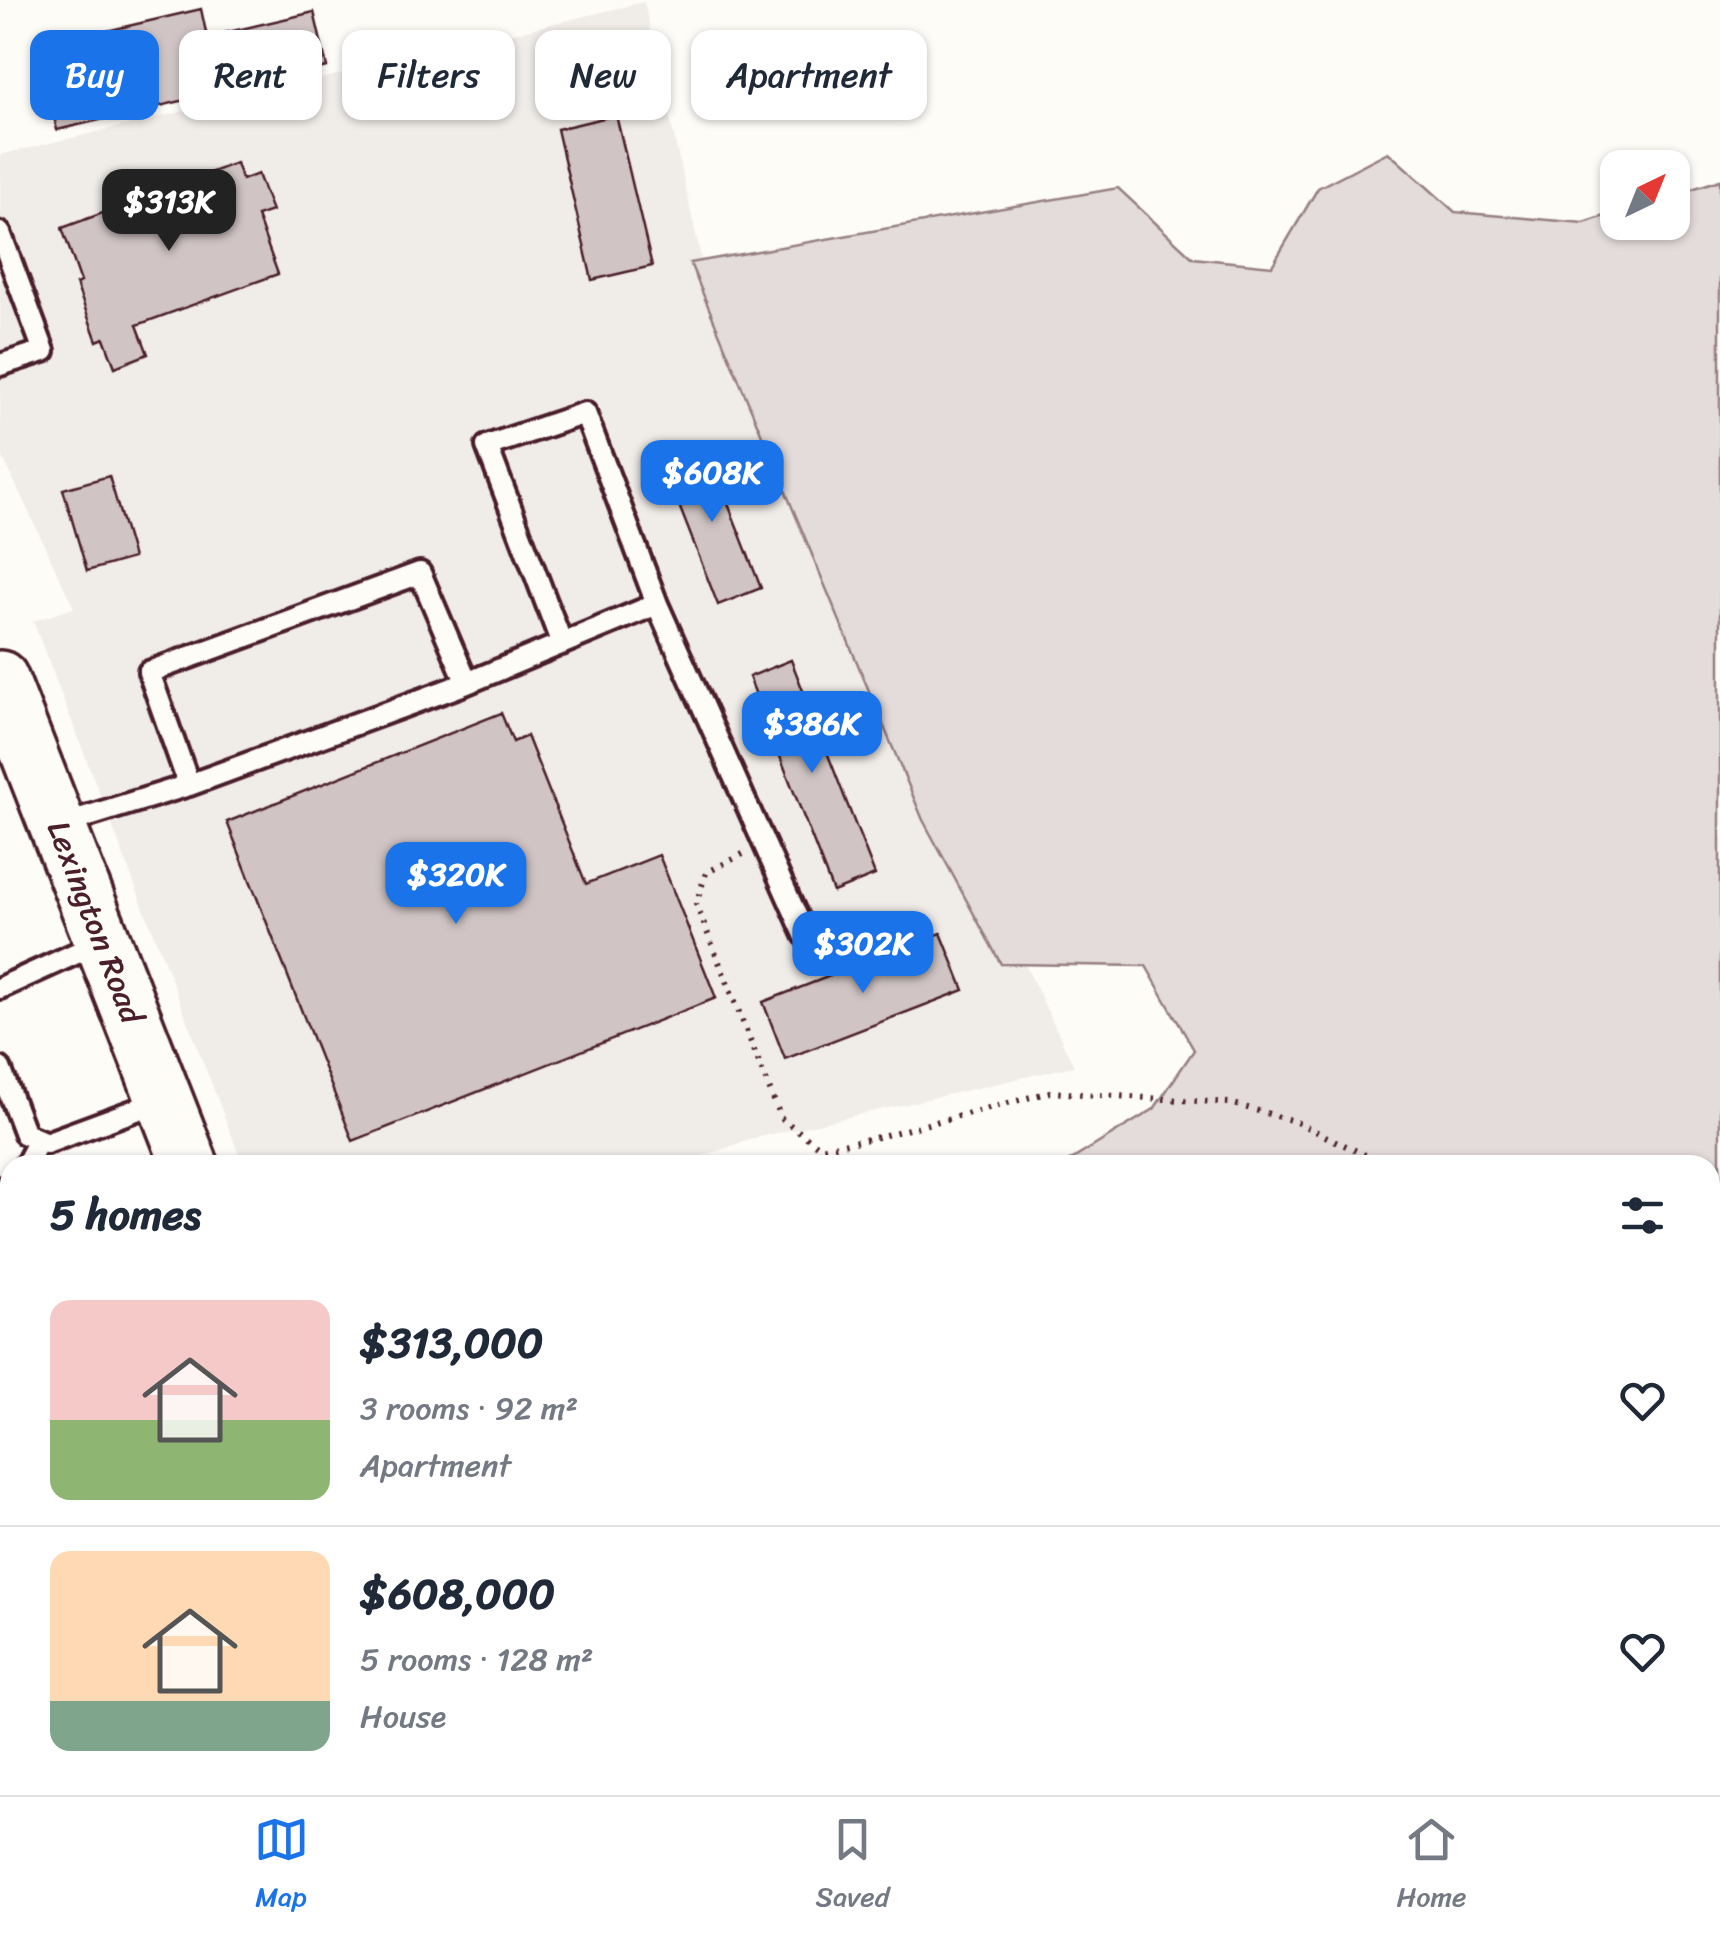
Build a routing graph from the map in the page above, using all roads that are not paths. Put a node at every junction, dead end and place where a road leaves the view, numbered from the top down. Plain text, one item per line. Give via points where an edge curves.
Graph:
1 (0, 233) edge
2 (0, 365) edge
3 (657, 604) junction
4 (562, 644) junction
5 (0, 679) edge
6 (467, 683) junction
7 (16, 754) edge
8 (189, 785) junction
9 (58, 826) junction
10 (805, 936) dead end
11 (102, 941) junction
12 (0, 988) edge
13 (0, 1068) edge
14 (165, 1100) junction
15 (42, 1142) junction
16 (33, 1155) edge
17 (186, 1155) edge

1 - 2 lane via 44,351
3 - 4 lane
3 - 4 lane via 585,413 486,446
3 - 10 lane
4 - 6 lane
5 - 7 highway, Lexington Road
6 - 8 lane
6 - 8 lane via 420,573 149,672
7 - 9 highway, Lexington Road
8 - 9 lane
9 - 11 highway, Lexington Road
11 - 12 lane
11 - 14 highway, Lexington Road
13 - 15 lane via 24,1134
14 - 15 lane
14 - 17 highway, Lexington Road
15 - 16 lane

